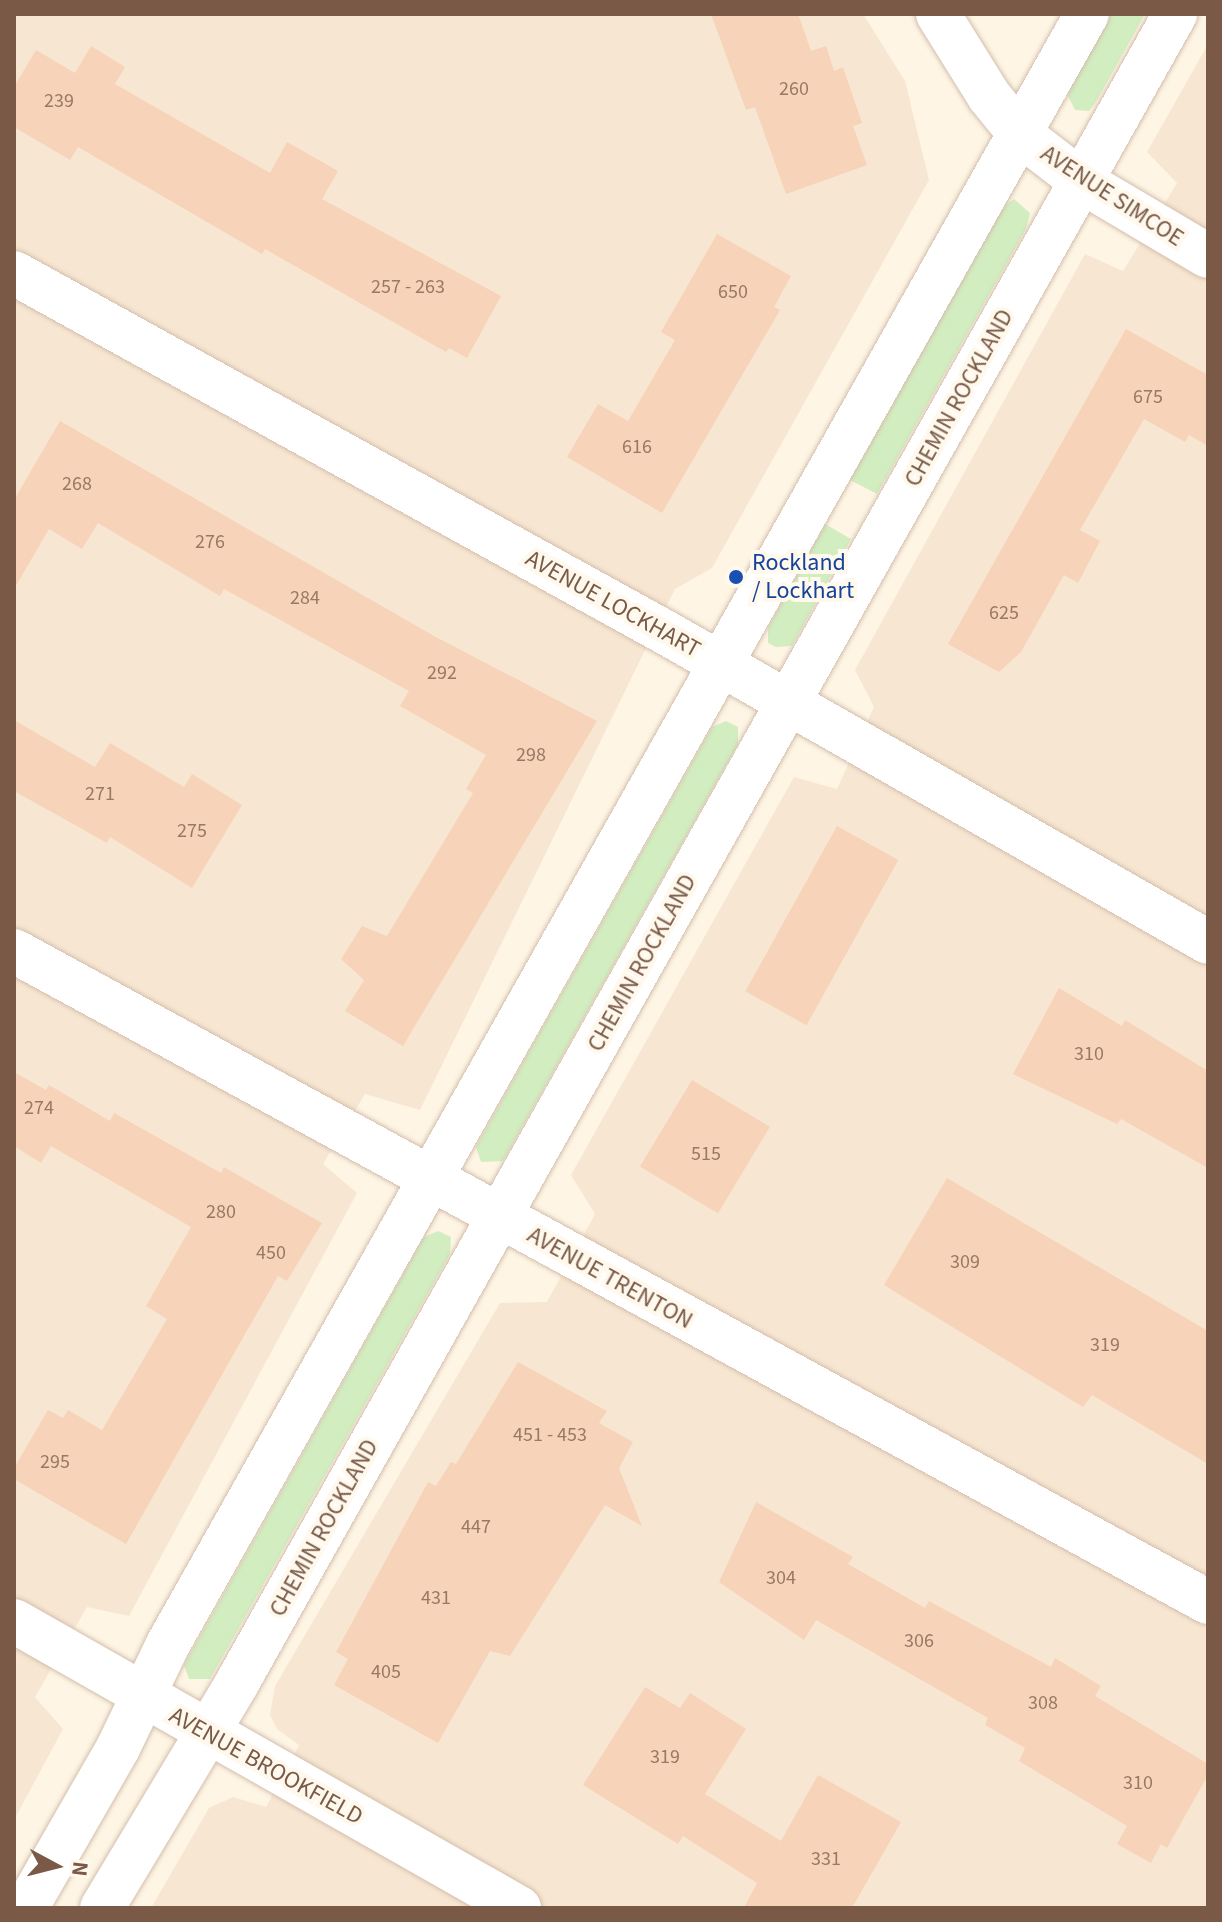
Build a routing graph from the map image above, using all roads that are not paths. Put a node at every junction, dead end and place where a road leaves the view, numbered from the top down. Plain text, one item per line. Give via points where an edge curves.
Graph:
1 (938, 14) edge
2 (1087, 14) edge
3 (1175, 14) edge
4 (1020, 134) junction
5 (1081, 181) junction
6 (1208, 256) edge
7 (14, 273) edge
8 (719, 665) junction
9 (786, 705) junction
10 (1208, 942) edge
11 (14, 951) edge
12 (430, 1178) junction
13 (499, 1218) junction
14 (1208, 1602) edge
15 (14, 1621) edge
16 (142, 1696) junction
17 (206, 1732) junction
18 (26, 1908) edge
19 (102, 1908) edge
20 (519, 1908) edge

1 - 4 street, AVENUE SIMCOE via 989,96
2 - 4 street
3 - 5 street, CHEMIN ROCKLAND
4 - 5 street, AVENUE SIMCOE
4 - 8 street
5 - 6 street, AVENUE SIMCOE
5 - 9 street, CHEMIN ROCKLAND
7 - 8 street, AVENUE LOCKHART
8 - 9 street, AVENUE LOCKHART
8 - 12 street
9 - 10 street, AVENUE LOCKHART
9 - 13 street, CHEMIN ROCKLAND
11 - 12 street, AVENUE TRENTON
12 - 13 street, AVENUE TRENTON
12 - 16 street
13 - 14 street, AVENUE TRENTON
13 - 17 street, CHEMIN ROCKLAND
15 - 16 street, AVENUE BROOKFIELD
16 - 17 street, AVENUE BROOKFIELD
16 - 18 street
17 - 19 street, CHEMIN ROCKLAND
17 - 20 street, AVENUE BROOKFIELD

